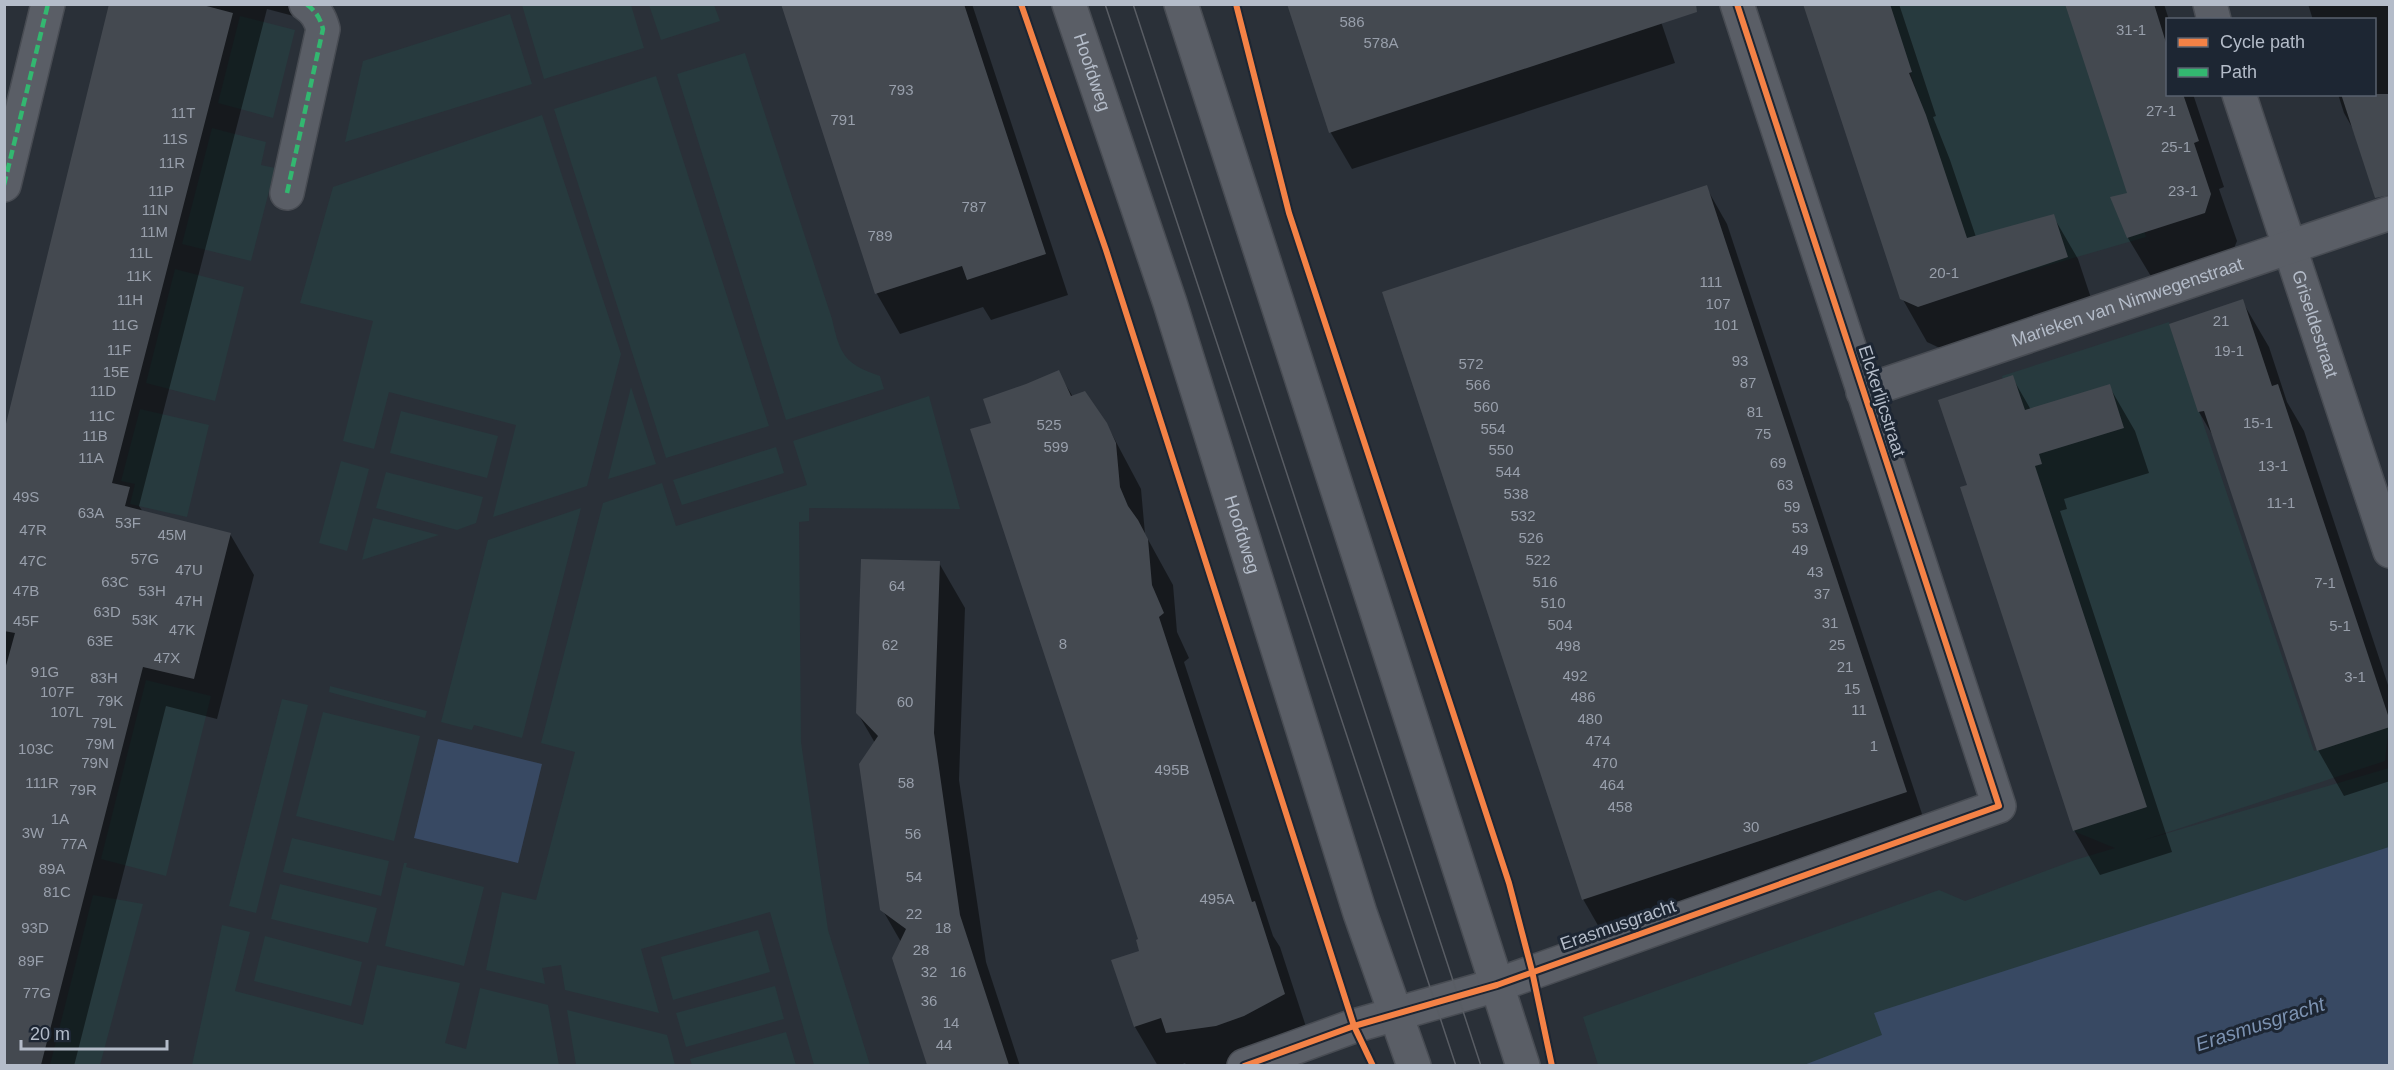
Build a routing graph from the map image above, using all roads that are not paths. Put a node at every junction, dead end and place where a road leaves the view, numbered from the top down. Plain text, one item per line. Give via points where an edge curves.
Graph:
1 (48, 4) edge
2 (306, 4) edge
3 (1069, 4) edge
4 (1181, 4) edge
5 (1737, 4) edge
6 (2240, 96) edge
7 (4, 185) edge
8 (287, 193) dead end
9 (2390, 213) edge
10 (2289, 247) junction
11 (1863, 392) junction
12 (2390, 551) edge
13 (1999, 806) joint
14 (1497, 985) junction
15 (1395, 1014) junction
16 (1244, 1065) edge
17 (1414, 1065) edge
18 (1523, 1065) edge

1 - 7 street
2 - 8 street via 321,20 322,39
3 - 15 street, Hoofdweg via 1170,303
4 - 14 street
5 - 11 street, Elckerlijcstraat
6 - 10 street, Griseldestraat
9 - 10 street, Marieken van Nimwegenstraat
10 - 11 street, Marieken van Nimwegenstraat
10 - 12 street, Griseldestraat
11 - 13 street, Elckerlijcstraat
13 - 14 street, Erasmusgracht
14 - 15 street, Erasmusgracht
14 - 18 street
15 - 16 street, Erasmusgracht
15 - 17 street, Hoofdweg

